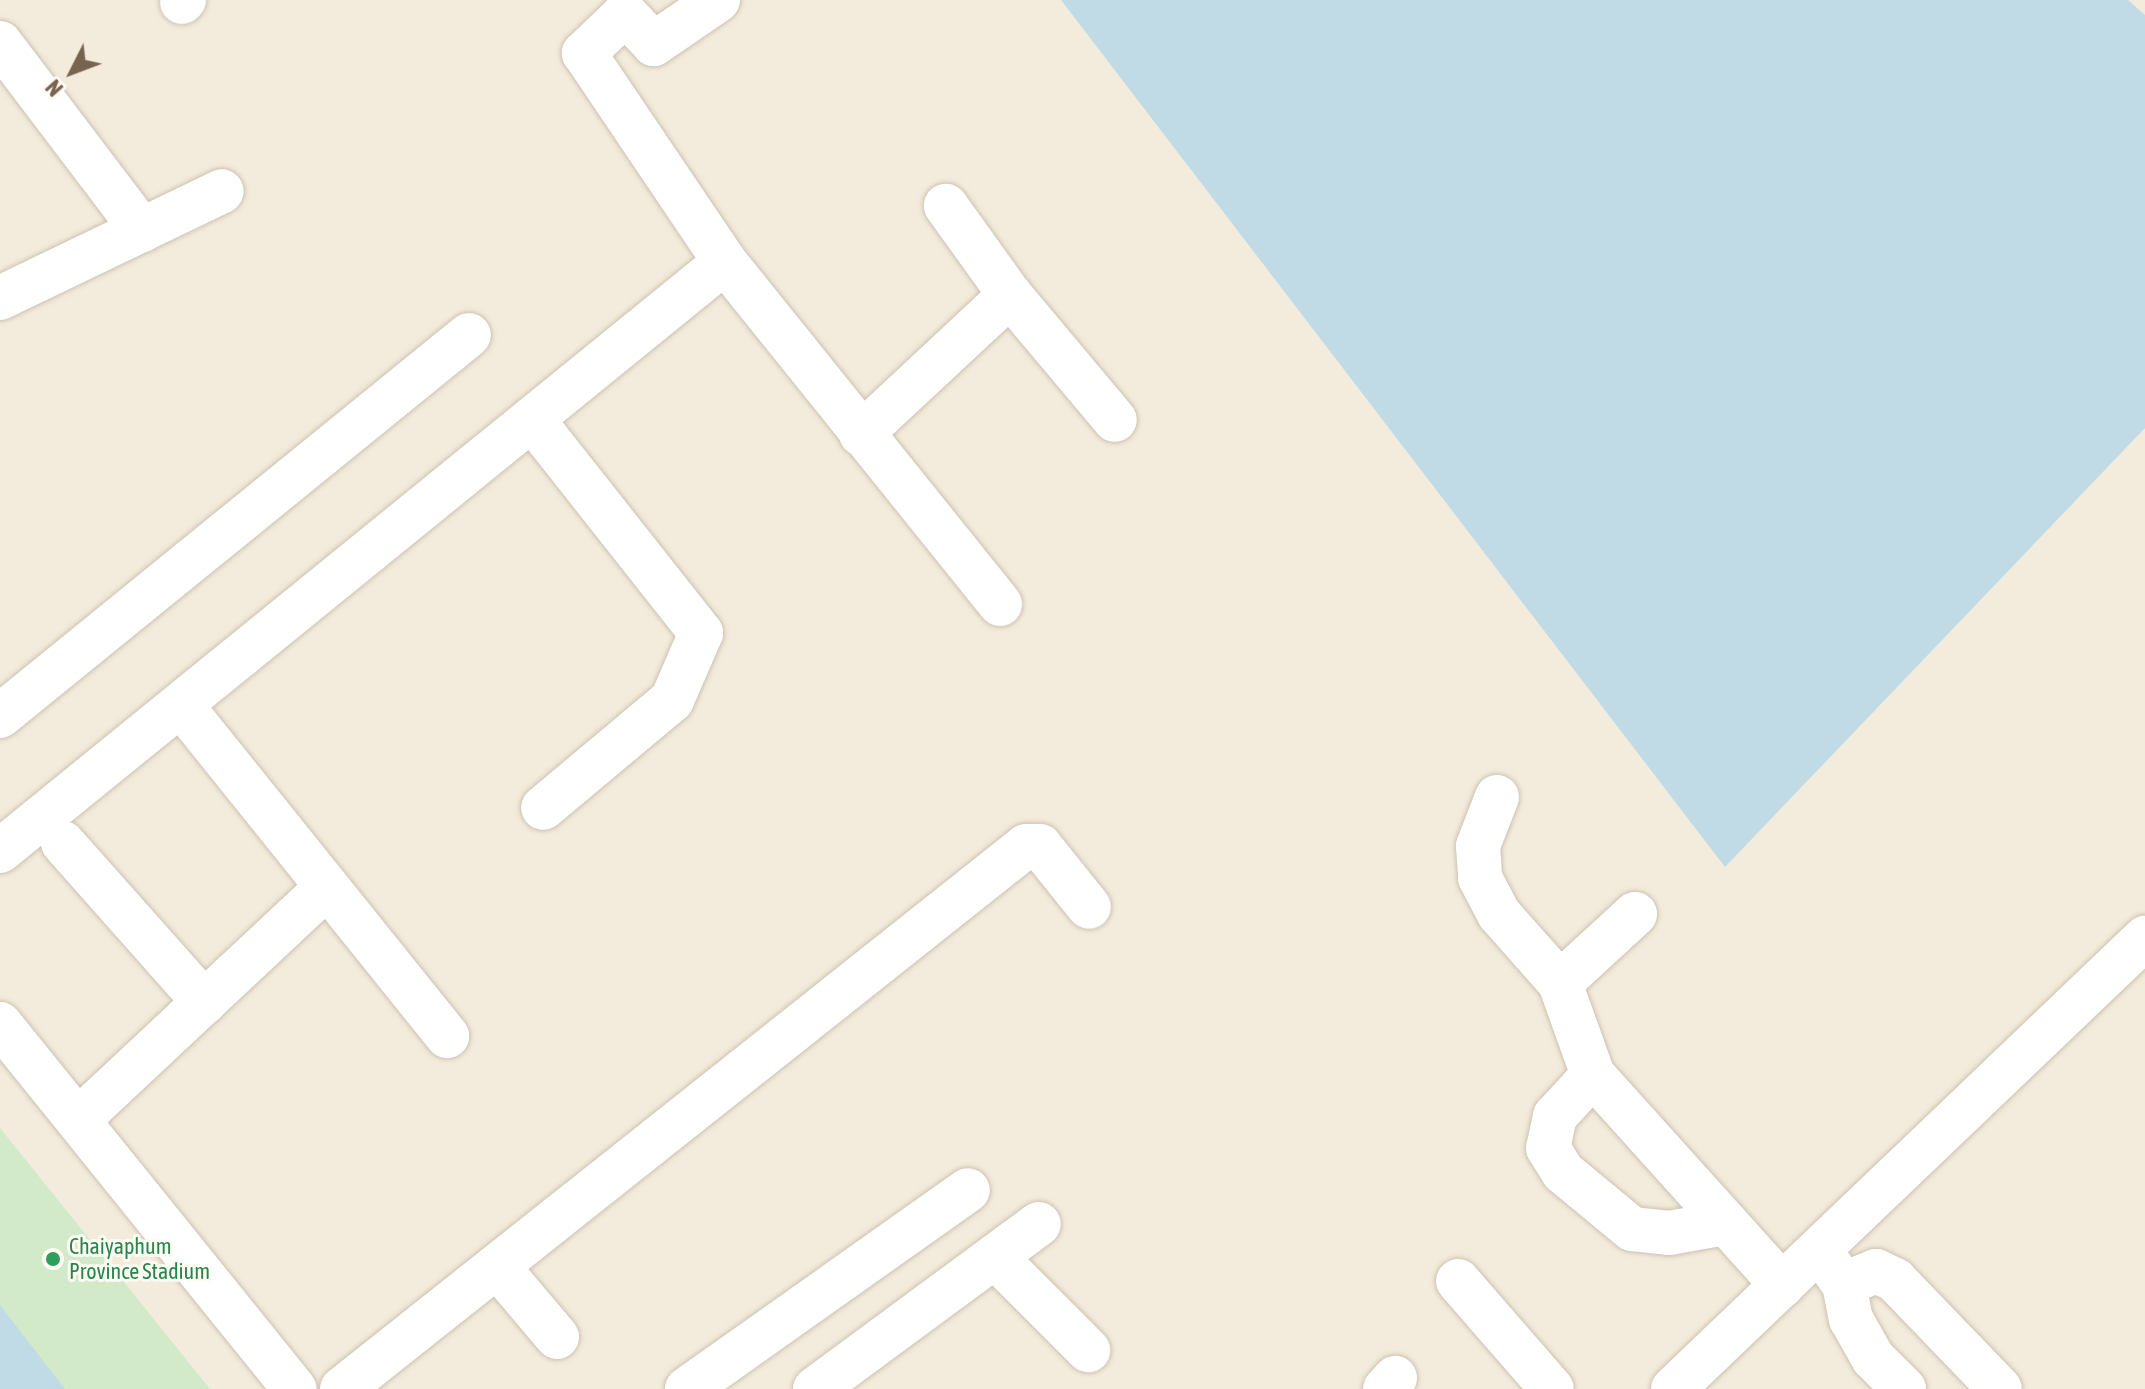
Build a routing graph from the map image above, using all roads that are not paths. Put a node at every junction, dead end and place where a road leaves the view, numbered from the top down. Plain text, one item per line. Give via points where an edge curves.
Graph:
1 (718, 0) edge
2 (0, 43) edge
3 (222, 191) dead end
4 (946, 206) dead end
5 (142, 230) junction
6 (725, 262) junction
7 (1010, 295) junction
8 (0, 298) edge
9 (469, 335) dead end
10 (532, 419) junction
11 (1115, 420) dead end
12 (861, 434) junction
13 (1000, 604) dead end
14 (181, 705) junction
15 (0, 716) edge
16 (1497, 797) dead end
17 (543, 808) dead end
18 (63, 843) dead end
19 (0, 851) edge
20 (327, 887) junction
21 (1089, 907) dead end
22 (1635, 914) dead end
23 (2145, 938) edge
24 (1560, 983) junction
25 (204, 1002) junction
26 (0, 1024) edge
27 (447, 1036) dead end
28 (1593, 1075) junction
29 (78, 1120) junction
30 (968, 1190) dead end
31 (1726, 1223) junction
32 (1039, 1224) dead end
33 (1819, 1249) junction
34 (995, 1257) junction
35 (497, 1266) junction
36 (1458, 1281) dead end
37 (1844, 1284) junction
38 (1782, 1285) junction
39 (557, 1337) dead end
40 (1088, 1350) dead end
41 (834, 1384) edge
42 (294, 1389) edge
43 (342, 1389) edge
44 (687, 1389) edge
45 (1552, 1389) edge
46 (1673, 1389) edge
47 (1904, 1389) edge
48 (2000, 1389) edge

1 - 6 street via 654,44 625,14 584,53
2 - 5 street
3 - 5 street
4 - 7 street
5 - 8 street
6 - 10 street
6 - 12 street
7 - 11 street
7 - 12 street
9 - 15 street
10 - 14 street
10 - 17 street via 701,633 672,700
12 - 13 street
14 - 19 street
14 - 20 street
16 - 24 street via 1478,846 1480,878 1499,914
18 - 25 street
20 - 25 street
20 - 27 street
21 - 35 street via 1040,846 1026,846
22 - 24 street
23 - 33 street
24 - 28 street
25 - 29 street
26 - 29 street
28 - 31 street
28 - 31 street via 1555,1116 1548,1148 1563,1172 1632,1229 1669,1233
29 - 42 street
30 - 44 street
31 - 38 street
32 - 34 street
33 - 37 street
33 - 38 street
34 - 40 street
34 - 41 street
35 - 39 street
35 - 43 street
36 - 45 street
37 - 47 street via 1851,1319 1873,1358
37 - 48 street via 1876,1271 1895,1280
38 - 46 street

